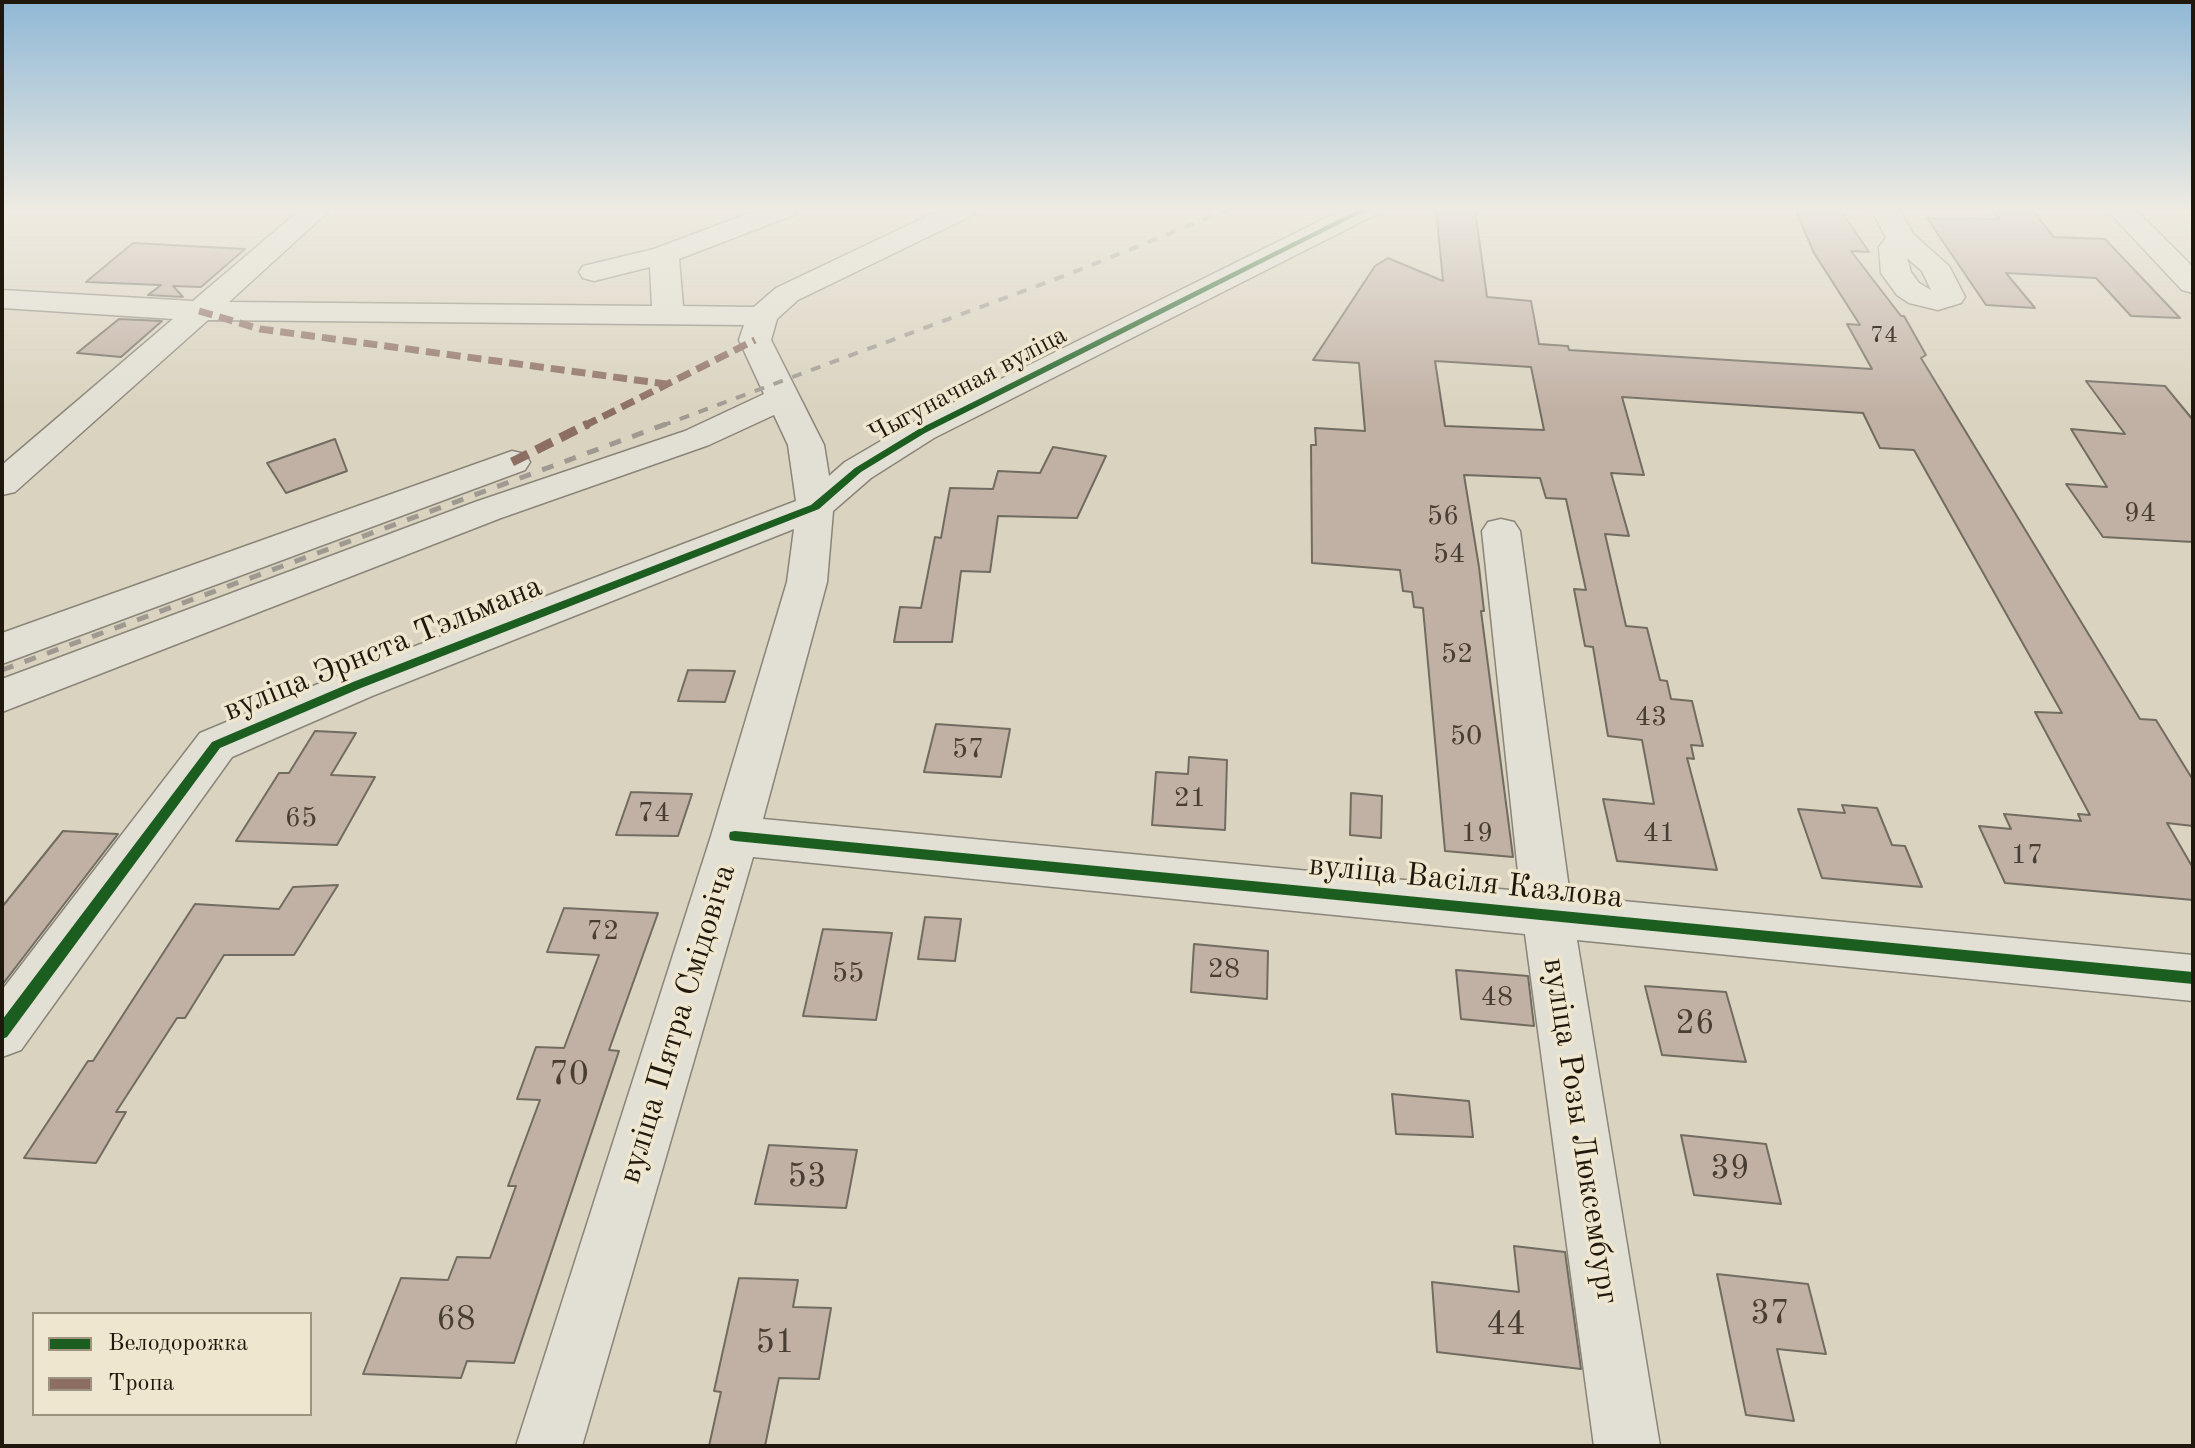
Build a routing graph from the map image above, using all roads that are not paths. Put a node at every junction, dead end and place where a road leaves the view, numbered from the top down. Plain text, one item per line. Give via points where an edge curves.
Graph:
1 (239, 277) edge
2 (665, 277) edge
3 (823, 277) edge
4 (1230, 277) edge
5 (2, 299) edge
6 (199, 311) junction
7 (668, 315) junction
8 (762, 316) junction
9 (783, 398) junction
10 (512, 462) dead end
11 (2, 484) edge
12 (815, 507) junction
13 (1501, 531) dead end
14 (2, 649) edge
15 (2, 696) edge
16 (735, 836) junction
17 (1548, 917) junction
18 (2193, 978) edge
19 (2, 1032) edge
20 (549, 1446) edge
21 (1627, 1446) edge

1 - 6 street
2 - 7 street
3 - 8 street via 787,294
4 - 12 street, Чыгуначная вуліца via 922,431 858,470
5 - 6 street
6 - 7 street
6 - 11 street
7 - 8 street
8 - 9 street, вуліца Пятра Смідовіча via 755,340
9 - 12 street, вуліца Пятра Смідовіча via 806,445
9 - 15 street via 697,438 473,516
10 - 14 street
12 - 16 street, вуліца Пятра Смідовіча via 807,582
12 - 19 street, вуліца Эрнста Тэльмана via 216,745
13 - 17 street, вуліца Розы Люксембург
16 - 17 street, вуліца Васіля Казлова
16 - 20 street, вуліца Пятра Смідовіча
17 - 18 street, вуліца Васіля Казлова
17 - 21 street, вуліца Розы Люксембург

